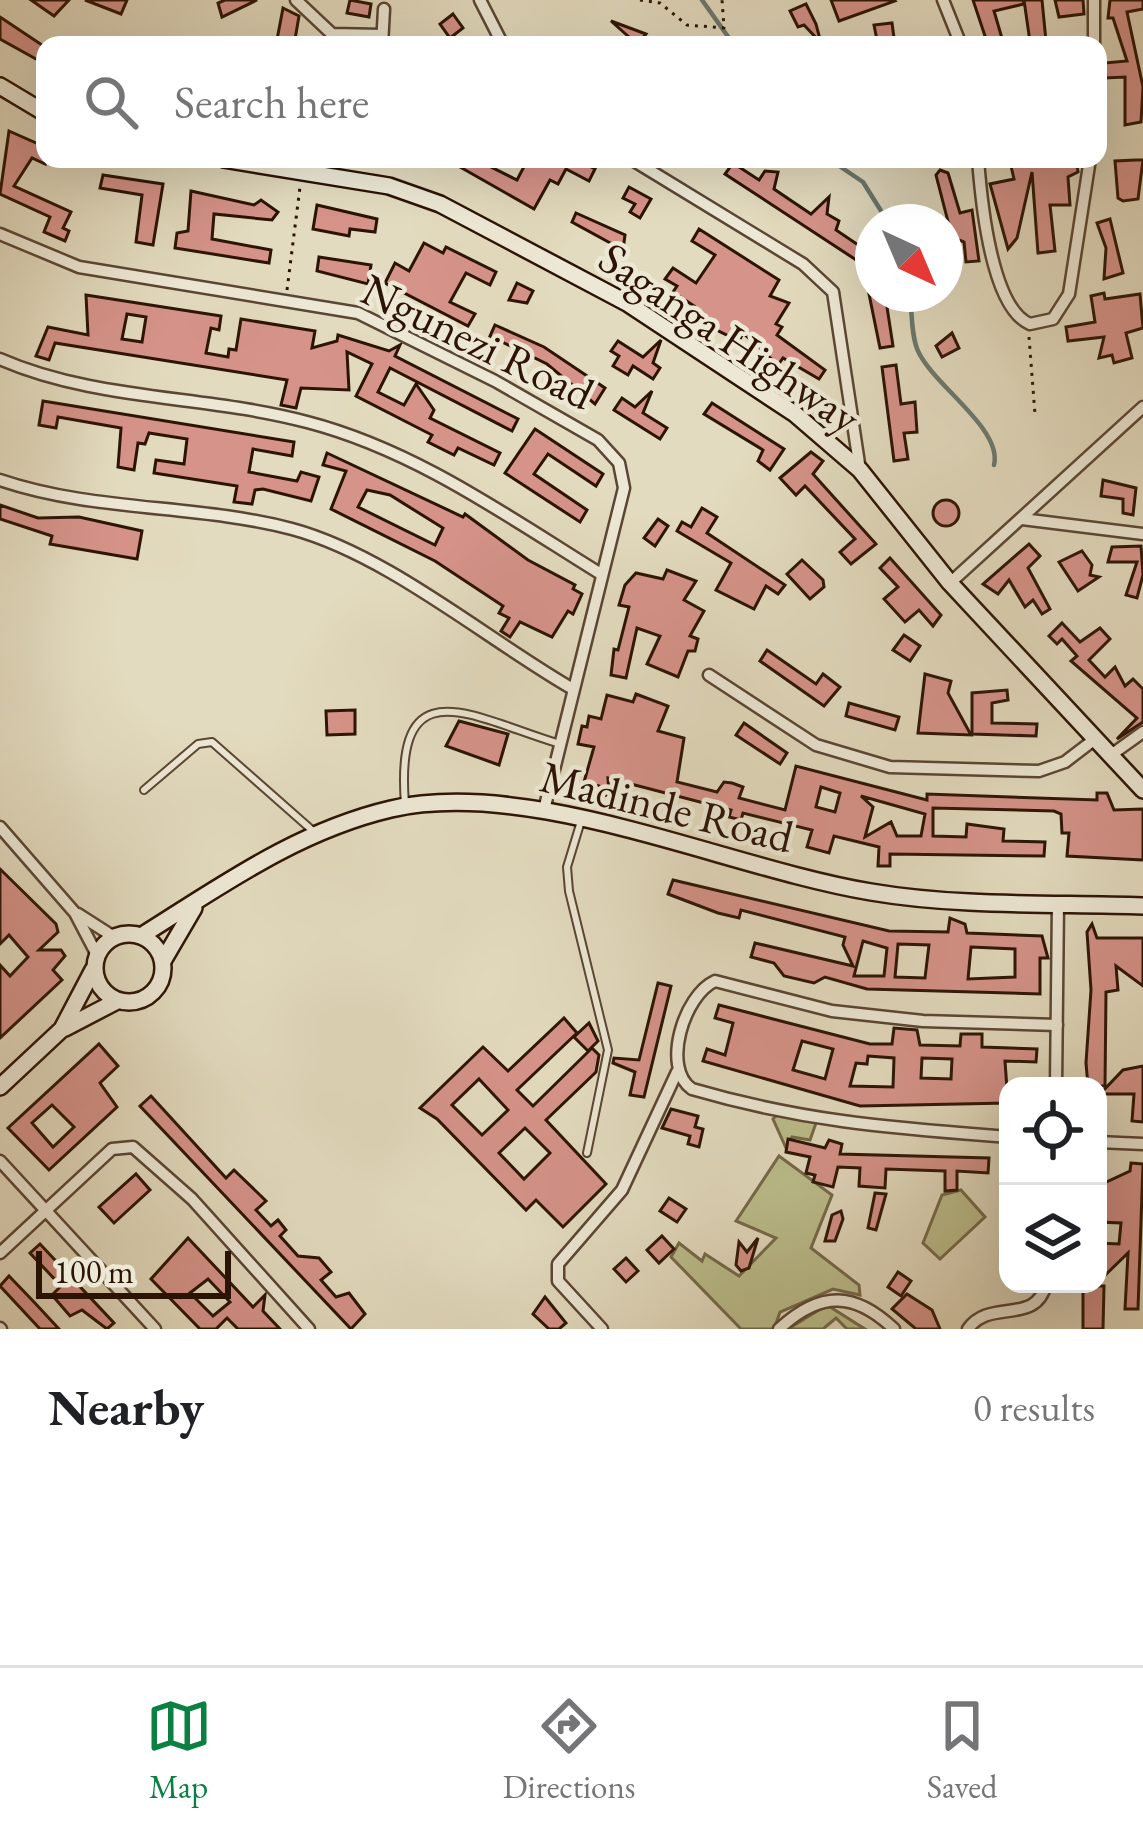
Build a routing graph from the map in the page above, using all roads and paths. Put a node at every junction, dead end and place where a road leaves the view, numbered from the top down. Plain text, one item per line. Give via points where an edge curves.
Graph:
1 (296, 0) edge
2 (480, 0) edge
3 (640, 0) edge
4 (722, 0) edge
5 (943, 0) edge
6 (1094, 0) edge
7 (384, 10) dead end
8 (349, 36) edge
9 (382, 36) edge
10 (498, 36) edge
11 (957, 36) edge
12 (1094, 36) edge
13 (0, 86) edge
14 (36, 108) edge
15 (304, 168) edge
16 (312, 168) edge
17 (647, 168) edge
18 (979, 168) edge
19 (1089, 168) edge
20 (0, 234) edge
21 (286, 300) junction
22 (1029, 335) dead end
23 (0, 359) edge
24 (1143, 406) edge
25 (1035, 414) dead end
26 (860, 470) junction
27 (0, 481) edge
28 (1022, 519) junction
29 (1143, 534) edge
30 (601, 574) junction
31 (950, 583) junction
32 (709, 675) dead end
33 (573, 688) junction
34 (1143, 732) edge
35 (1095, 740) junction
36 (560, 744) junction
37 (1111, 755) junction
38 (145, 790) dead end
39 (1143, 790) edge
40 (405, 807) junction
41 (544, 810) junction
42 (581, 821) junction
43 (0, 827) edge
44 (316, 834) junction
45 (1058, 903) junction
46 (196, 905) junction
47 (1143, 906) edge
48 (75, 913) junction
49 (141, 936) junction
50 (114, 937) junction
51 (95, 961) junction
52 (164, 962) junction
53 (117, 1001) junction
54 (1057, 1024) junction
55 (62, 1029) junction
56 (677, 1072) junction
57 (1056, 1077) edge
58 (0, 1087) edge
59 (999, 1137) edge
60 (1107, 1142) edge
61 (1143, 1144) edge
62 (586, 1153) dead end
63 (0, 1161) edge
64 (45, 1211) junction
65 (0, 1253) edge
66 (1042, 1293) edge
67 (155, 1329) edge
68 (309, 1329) edge
69 (602, 1329) edge
70 (779, 1329) edge
71 (894, 1329) edge
72 (968, 1329) edge

1 - 8 street via 332,34
2 - 10 street
3 - 4 path via 660,3 687,25 724,28
5 - 11 street
6 - 12 street
7 - 9 street
13 - 14 street
15 - 21 path
16 - 26 street, Saganga Highway via 415,193 590,281 795,414
17 - 26 street via 802,264 833,292
18 - 19 street via 998,280 1012,312 1030,324 1053,320 1070,294
20 - 21 street, Ngunezi Road via 79,267
21 - 30 street, Ngunezi Road via 391,328 611,451 624,488
22 - 25 path
23 - 30 street via 49,378 350,434 454,483
24 - 28 street
26 - 31 street, Saganga Highway
27 - 33 street via 295,530 421,593
28 - 29 street
28 - 31 street
30 - 33 street, Ngunezi Road
31 - 35 street, Saganga Highway
32 - 35 street via 816,745 890,767 1039,771
33 - 36 street, Ngunezi Road
34 - 37 street
35 - 37 street, Saganga Highway
36 - 40 lane via 453,711 429,713 404,749
36 - 41 street, Ngunezi Road
37 - 39 street, Saganga Highway
38 - 44 lane via 212,742
40 - 41 street, Madinde Road via 481,802
40 - 44 street, Madinde Road
41 - 42 street, Madinde Road
42 - 45 street, Madinde Road via 868,892
42 - 62 lane via 567,867 569,891 608,1050
43 - 48 street
44 - 46 street, Madinde Road
45 - 47 street, Madinde Road
45 - 54 street
46 - 49 street, Madinde Road
46 - 52 street, Madinde Road
48 - 50 street
48 - 51 street
49 - 50 street
49 - 52 street
50 - 51 street
51 - 53 street via 98,984
51 - 55 street
52 - 53 street via 147,998
53 - 55 street
54 - 56 street via 832,1011 715,981 693,999
54 - 57 street
55 - 58 street
56 - 59 street via 692,1089 823,1121
56 - 69 street via 622,1190 558,1264 558,1281
60 - 61 street
63 - 64 street
64 - 65 street
64 - 67 street
64 - 68 street via 112,1149 133,1147 192,1199
66 - 72 street via 1036,1304 986,1313
70 - 71 street via 843,1299 871,1306

